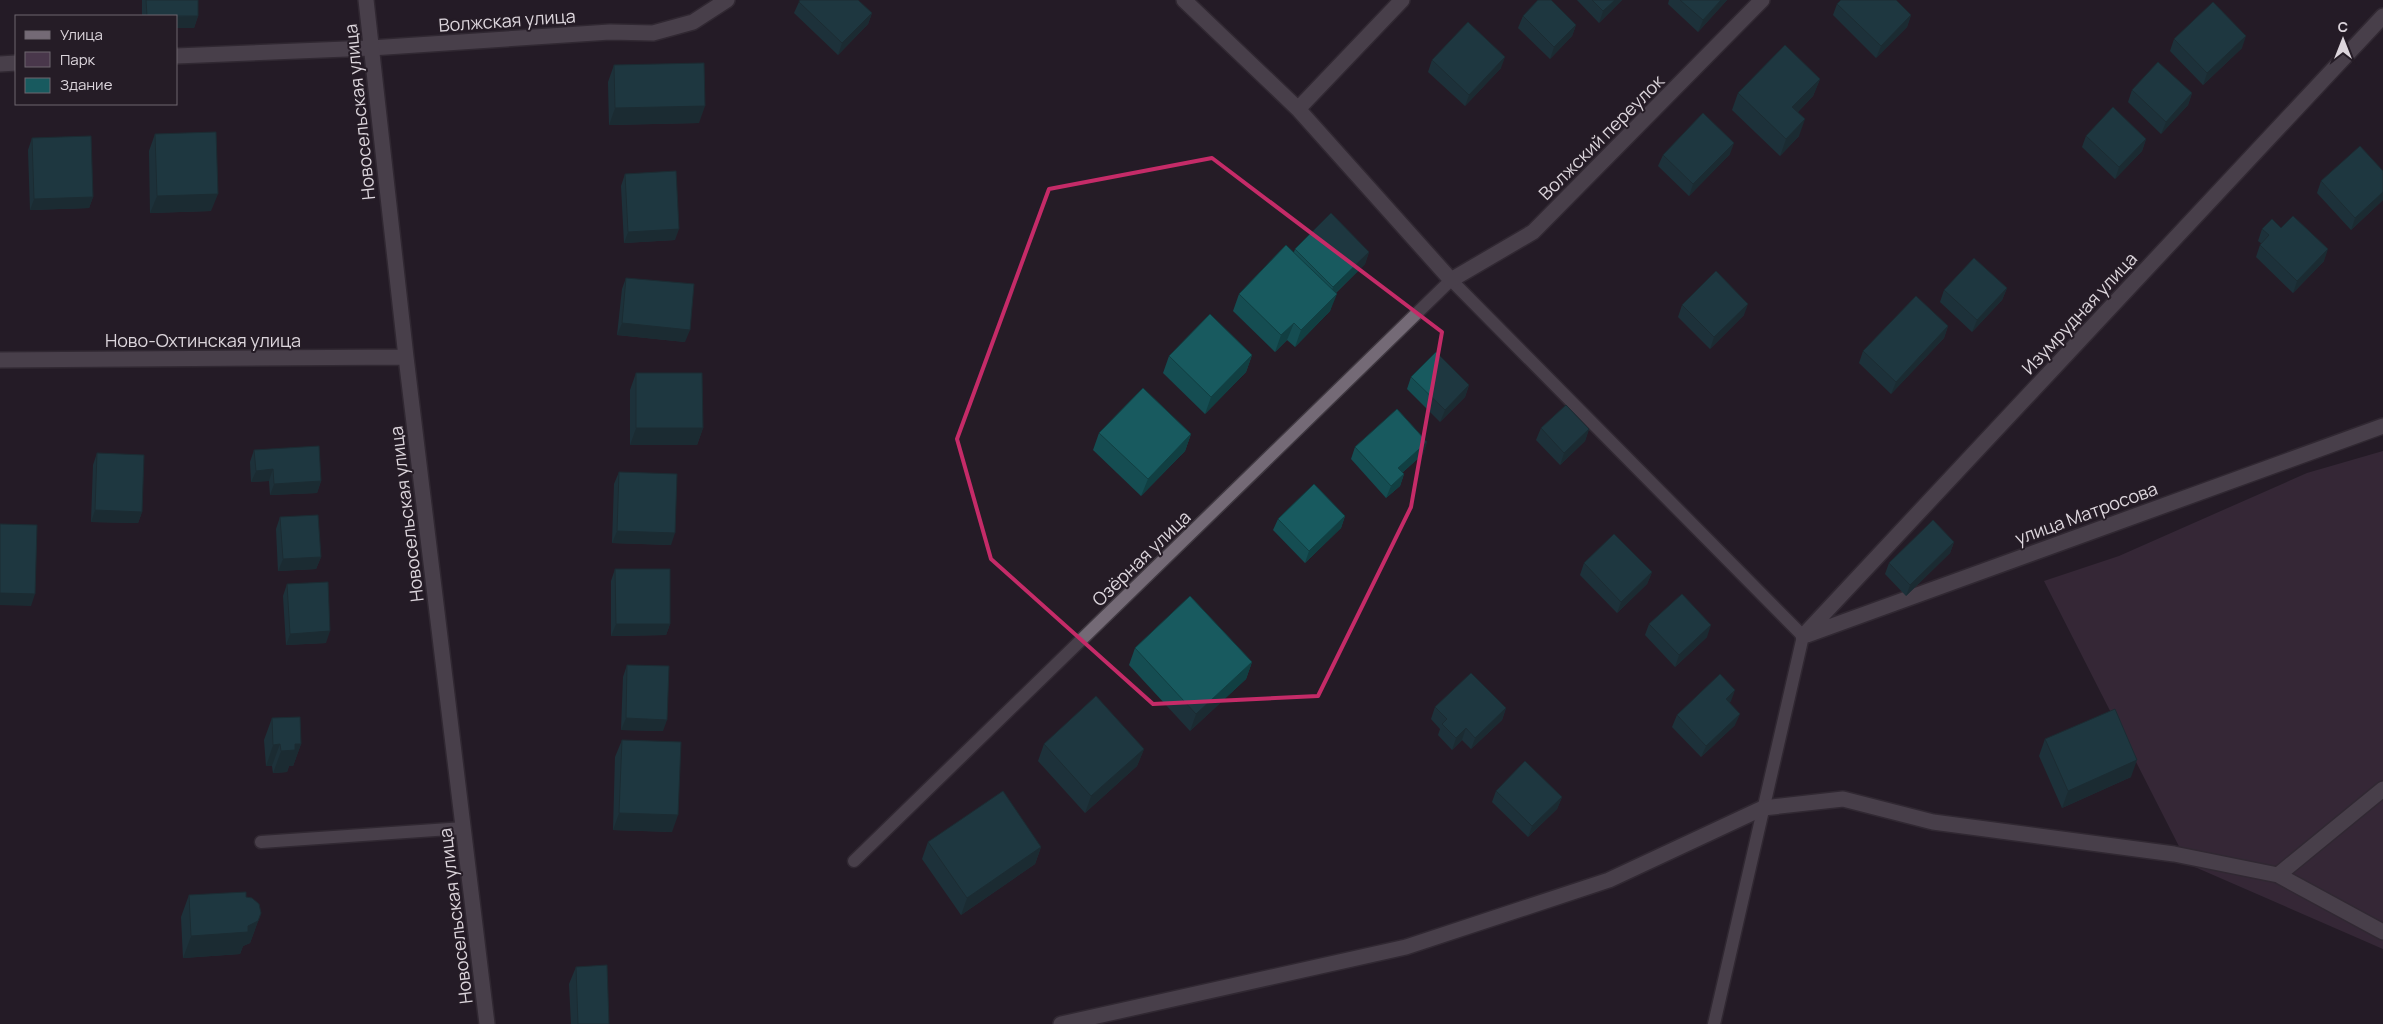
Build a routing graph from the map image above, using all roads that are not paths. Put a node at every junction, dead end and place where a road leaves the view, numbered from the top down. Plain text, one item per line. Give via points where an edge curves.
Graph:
1 (366, 0) edge
2 (727, 0) edge
3 (1184, 0) edge
4 (1402, 0) edge
5 (1762, 0) edge
6 (2383, 16) edge
7 (371, 48) junction
8 (178, 56) edge
9 (15, 63) edge
10 (0, 64) edge
11 (1298, 109) junction
12 (1451, 280) junction
13 (406, 357) junction
14 (0, 360) edge
15 (2383, 426) edge
16 (1803, 636) junction
17 (2383, 789) edge
18 (1763, 808) junction
19 (464, 828) junction
20 (261, 842) dead end
21 (854, 861) dead end
22 (2278, 875) junction
23 (2383, 932) edge
24 (487, 1024) edge
25 (1061, 1024) edge
26 (1714, 1024) edge

1 - 7 street, Новосельская улица
2 - 7 street, Волжская улица via 693,22 653,33 610,32
3 - 11 street
4 - 11 street
5 - 12 street, Волжский переулок via 1534,232
6 - 16 street, Изумрудная улица
7 - 8 street, Волжская улица
7 - 13 street, Новосельская улица
9 - 10 street
11 - 12 street
12 - 16 lane
12 - 21 lane, Озёрная улица
13 - 14 street, Ново-Охтинская улица
13 - 19 street, Новосельская улица
15 - 16 street, улица Матросова
16 - 18 lane
17 - 22 street
18 - 22 street via 1843,799 1933,822 2174,854
18 - 25 street via 1609,880 1406,947
18 - 26 lane
19 - 20 lane
19 - 24 street, Новосельская улица
22 - 23 street

